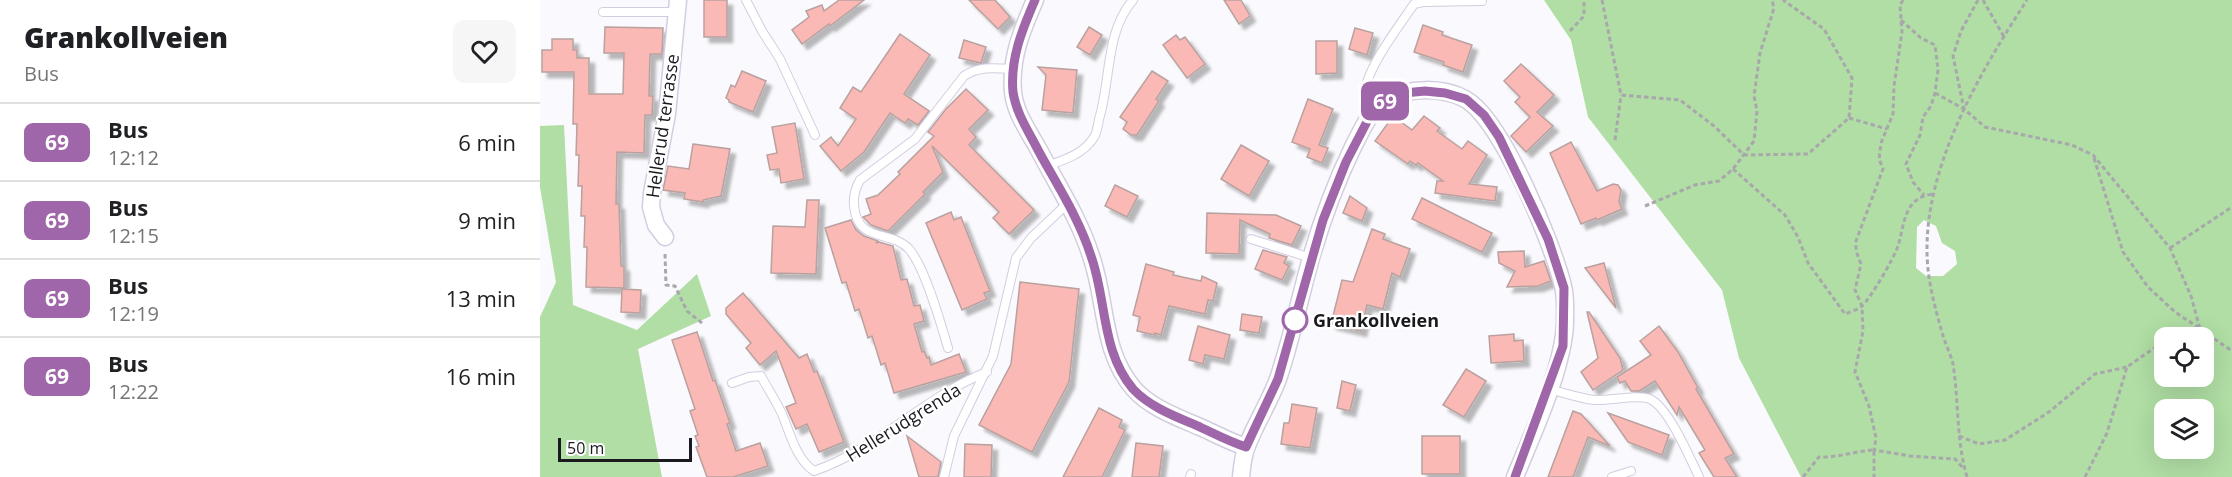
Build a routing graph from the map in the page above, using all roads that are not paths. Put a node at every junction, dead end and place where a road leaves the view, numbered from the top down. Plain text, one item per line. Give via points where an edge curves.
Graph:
1 (746, 0) edge
2 (1035, 0) edge
3 (1133, 0) edge
4 (1482, 1) edge
5 (677, 6) edge
6 (603, 12) dead end
7 (1013, 69) junction
8 (1372, 112) junction
9 (815, 135) dead end
10 (1047, 166) junction
11 (1068, 203) junction
12 (665, 237) dead end
13 (1251, 239) dead end
14 (1311, 258) junction
15 (948, 348) dead end
16 (987, 372) junction
17 (732, 383) dead end
18 (1549, 389) junction
19 (1246, 447) junction
20 (1631, 471) dead end
21 (944, 477) edge
22 (1240, 477) edge
23 (1515, 477) edge
24 (1612, 477) edge
25 (1699, 477) edge

1 - 9 lane via 780,59
2 - 7 street via 1018,39
3 - 10 lane via 1116,27 1104,103 1094,137 1070,158
4 - 8 lane via 1414,4 1376,62 1367,83 1365,102
5 - 6 lane, Hellerud terrasse
5 - 12 street, Hellerud terrasse via 667,114 651,207 656,225
7 - 10 street via 1013,94 1020,116
7 - 15 lane via 981,68 964,76 915,140 860,180 855,189 858,222 868,232 908,248
8 - 14 street via 1346,162
8 - 18 street via 1404,93 1445,93 1466,99 1484,115 1499,137 1548,239 1564,288 1563,346
10 - 11 street
11 - 16 lane, Hellerudgrenda via 1016,258 1000,334
11 - 19 street via 1091,255 1120,372 1135,391 1154,405
13 - 14 lane
14 - 19 street via 1278,379
16 - 17 lane, Hellerudgrenda via 914,413 838,463 814,471 796,450 761,376
16 - 21 lane, Hellerudgrenda via 954,436
18 - 23 street
18 - 25 lane via 1591,400 1651,400 1677,431
19 - 22 street
20 - 24 lane

